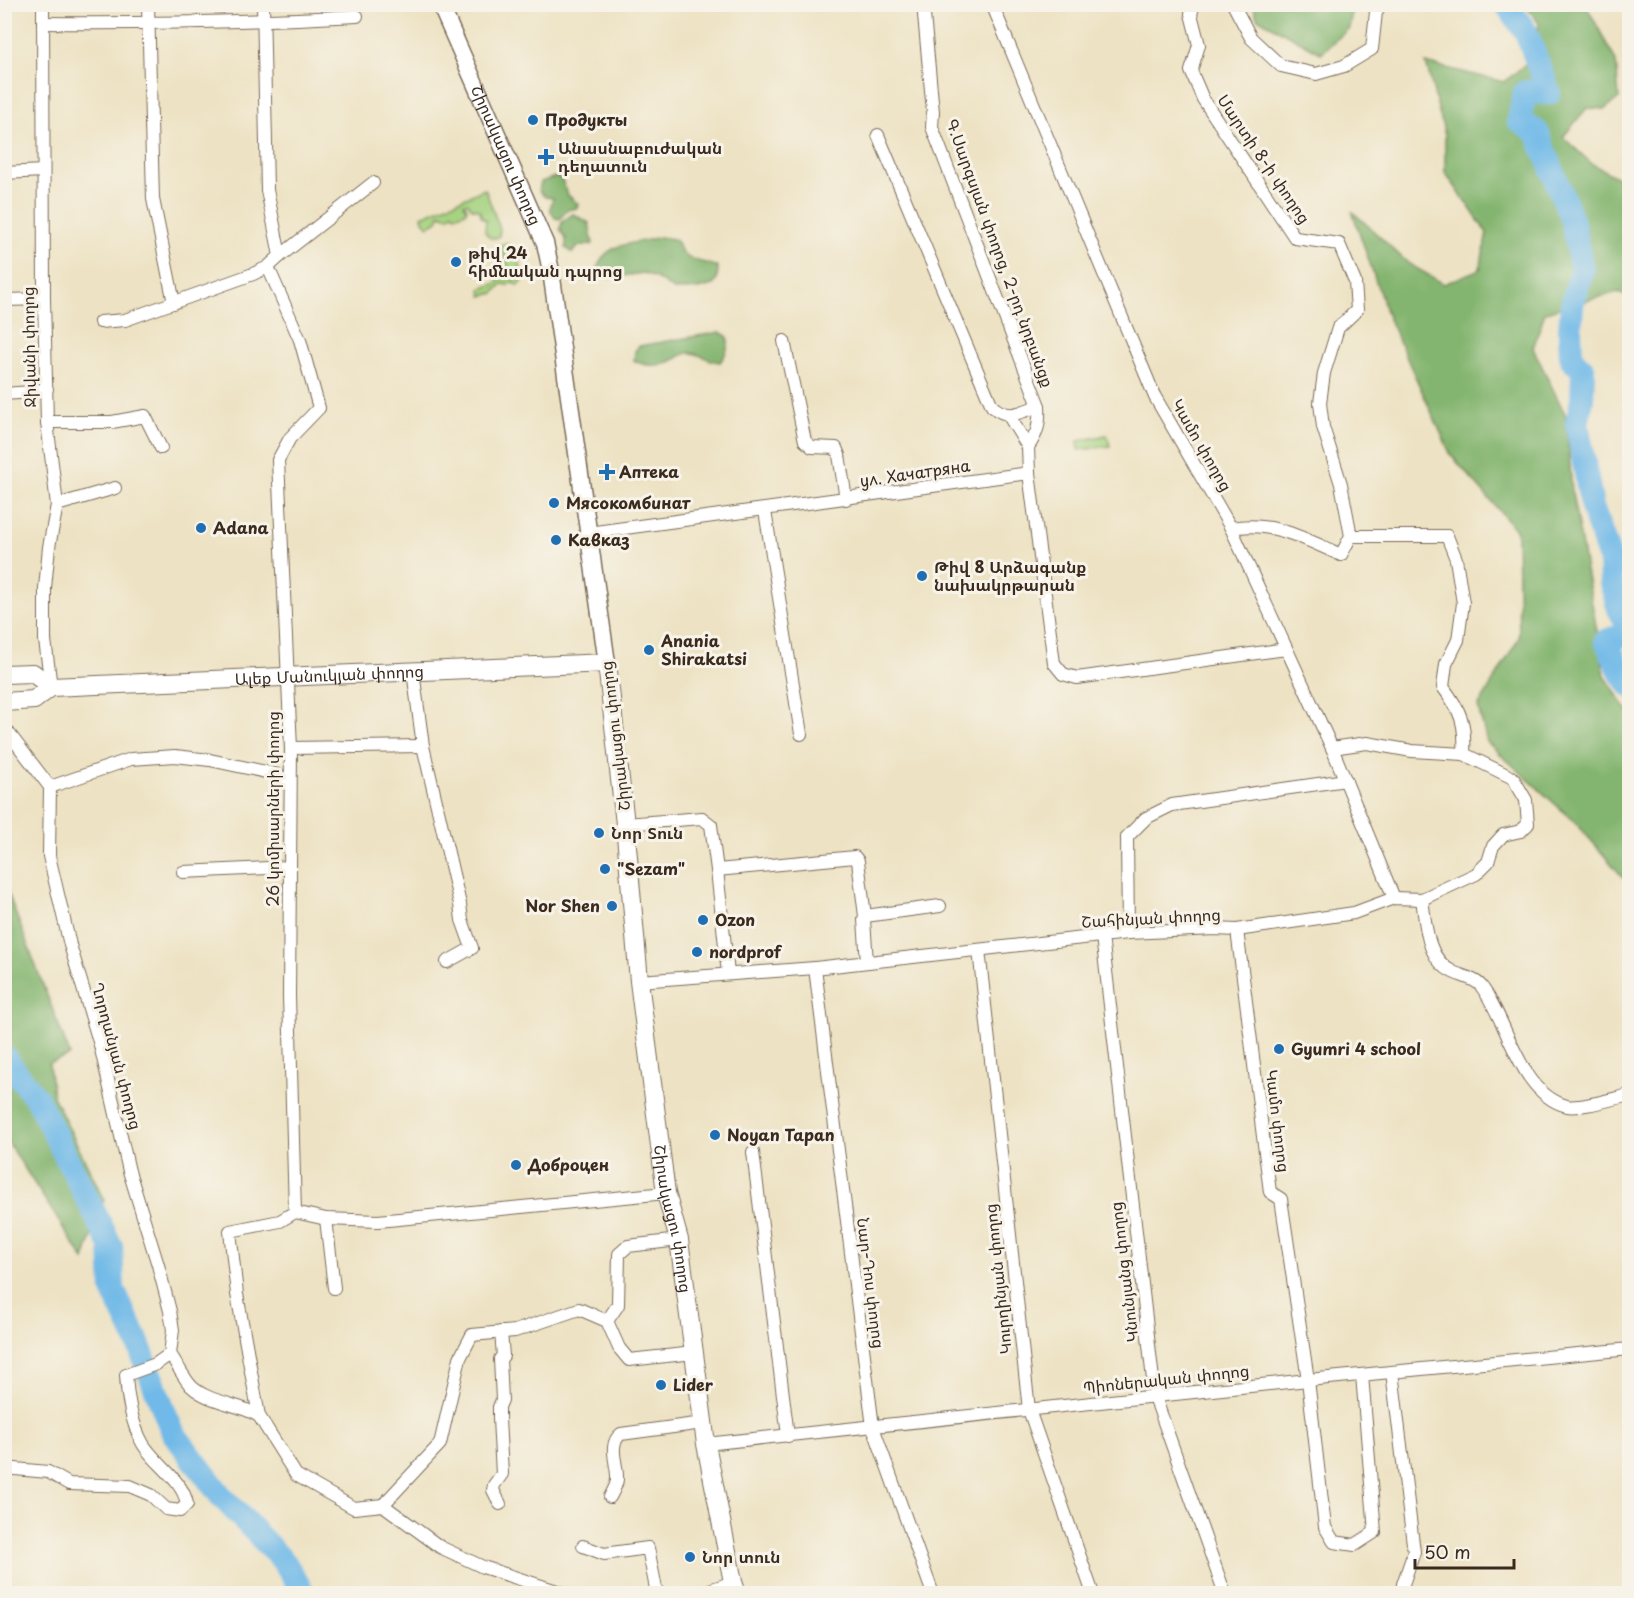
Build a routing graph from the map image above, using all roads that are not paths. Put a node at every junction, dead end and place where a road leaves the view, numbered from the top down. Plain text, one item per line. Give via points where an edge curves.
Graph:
1 (43, 4) edge
2 (148, 4) edge
3 (262, 4) edge
4 (440, 4) edge
5 (923, 4) edge
6 (992, 4) edge
7 (1194, 4) edge
8 (1233, 4) edge
9 (1381, 4) edge
10 (357, 16) dead end
11 (263, 21) junction
12 (43, 23) junction
13 (149, 24) junction
14 (878, 135) dead end
15 (43, 171) junction
16 (4, 173) edge
17 (373, 183) dead end
18 (280, 256) junction
19 (268, 267) junction
20 (44, 299) junction
21 (4, 300) edge
22 (174, 303) junction
23 (100, 322) dead end
24 (784, 341) dead end
25 (46, 389) junction
26 (4, 394) edge
27 (1039, 406) junction
28 (1009, 416) junction
29 (47, 422) junction
30 (1028, 447) junction
31 (161, 448) dead end
32 (1029, 473) junction
33 (115, 488) dead end
34 (846, 499) junction
35 (57, 505) junction
36 (765, 511) junction
37 (1231, 528) junction
38 (588, 534) junction
39 (1352, 536) junction
40 (1286, 649) junction
41 (607, 663) junction
42 (413, 671) junction
43 (4, 674) edge
44 (288, 677) junction
45 (51, 687) junction
46 (4, 702) edge
47 (5, 730) edge
48 (801, 734) dead end
49 (423, 746) junction
50 (291, 748) junction
51 (1332, 748) junction
52 (1464, 754) junction
53 (1346, 780) junction
54 (290, 782) junction
55 (50, 787) junction
56 (625, 824) junction
57 (290, 867) junction
58 (717, 870) junction
59 (183, 872) dead end
60 (1394, 898) junction
61 (1422, 899) junction
62 (940, 906) dead end
63 (866, 916) junction
64 (1237, 930) junction
65 (1128, 933) junction
66 (1102, 936) junction
67 (979, 950) junction
68 (447, 962) dead end
69 (867, 962) junction
70 (815, 968) junction
71 (728, 974) junction
72 (639, 981) junction
73 (1629, 1095) edge
74 (753, 1152) dead end
75 (666, 1193) junction
76 (295, 1212) junction
77 (326, 1219) junction
78 (679, 1240) junction
79 (334, 1288) dead end
80 (608, 1321) junction
81 (501, 1332) junction
82 (1629, 1349) edge
83 (694, 1353) junction
84 (171, 1354) junction
85 (1392, 1372) junction
86 (1362, 1375) junction
87 (1308, 1380) junction
88 (1155, 1397) junction
89 (1029, 1410) junction
90 (259, 1416) junction
91 (703, 1423) junction
92 (873, 1427) junction
93 (788, 1436) junction
94 (706, 1444) junction
95 (7, 1468) edge
96 (610, 1497) dead end
97 (501, 1504) dead end
98 (383, 1505) junction
99 (583, 1546) dead end
100 (735, 1588) edge
101 (566, 1593) edge
102 (657, 1593) edge
103 (698, 1593) edge
104 (933, 1593) edge
105 (1093, 1593) edge
106 (1225, 1593) edge
107 (1402, 1593) edge

1 - 12 street, Ջիվանի փողոց
2 - 13 street
3 - 11 street
4 - 38 main road, Շիրակացու փողոց via 544,243
5 - 27 street, Գ.Սարգսյան փողոց, 2-րդ նրբանցք via 932,128
6 - 37 street, Կամո փողոց via 1155,397
7 - 39 street, Մարտի 8-ի փողոց via 1191,14 1199,45 1191,71 1203,99 1295,237 1339,244 1354,282 1358,310 1338,328 1324,373 1320,403
8 - 9 street via 1251,38 1281,66 1316,75 1344,66 1372,49 1376,12
10 - 11 street
11 - 13 street
11 - 18 street via 267,190
12 - 13 street
12 - 15 street, Ջիվանի փողոց
13 - 22 street via 153,199
14 - 28 street via 992,406
15 - 16 street
15 - 20 street, Ջիվանի փողոց
17 - 18 street
18 - 19 street
19 - 22 street
19 - 44 street, 26 կոմիսարների փողոց via 300,340 319,408 290,438 278,460
20 - 21 street
20 - 25 street, Ջիվանի փողոց
22 - 23 street via 125,320
24 - 34 street via 805,441 812,447 836,448
25 - 26 street
25 - 29 street, Ջիվանի փողոց
27 - 28 street
27 - 30 street via 1037,434
28 - 30 street
29 - 31 street via 112,422 145,416
29 - 35 street, Ջիվանի փողոց
30 - 32 street
32 - 34 street, ул. Хачатряна
32 - 40 street via 1054,663 1063,674 1077,678
33 - 35 street
34 - 36 street, ул. Хачатряна
35 - 45 street, Ջիվանի փողոց via 45,588 45,640
36 - 38 street, ул. Хачатряна
36 - 48 street
37 - 39 street via 1261,525 1282,530 1341,555
37 - 40 street, Կամո փողոց
38 - 41 main road, Շիրակացու փողոց
39 - 52 street via 1447,536 1456,559 1463,603 1458,640 1446,664 1443,687 1457,707 1465,734
40 - 51 street, Կամո փողոց
41 - 42 main road, Ալեք Մանուկյան փողոց
41 - 56 main road, Շիրակացու փողոց
42 - 44 main road, Ալեք Մանուկյան փողոց
42 - 49 street
43 - 45 main road via 33,673
44 - 45 main road, Ալեք Մանուկյան փողոց
44 - 50 street, 26 կոմիսարների փողոց
45 - 46 main road, Ալեք Մանուկյան փողոց via 34,700
47 - 55 street
49 - 50 street
49 - 68 street via 462,920 472,948
50 - 54 street, 26 կոմիսարների փողոց
51 - 52 street via 1366,743
51 - 53 street, Կամո փողոց
52 - 61 street, Շահինյան փողոց via 1514,778 1526,800 1528,824 1521,831 1503,835 1493,846 1488,862 1476,874
53 - 60 street, Կամո փողոց
53 - 65 street via 1172,805 1146,818 1127,837
54 - 55 street via 275,774 175,756 131,759
54 - 57 street, 26 կոմիսարների փողոց
55 - 84 street, Ղորղանյան փողոց via 50,856 129,1172 170,1311
56 - 58 street via 702,818 711,825
56 - 72 main road, Շիրակացու փողոց
57 - 59 street
57 - 76 street, 26 կոմիսարների փողոց
58 - 63 street via 855,857
58 - 71 street
60 - 61 street, Շահինյան փողոց
60 - 64 street, Շահինյան փողոց via 1354,913
61 - 73 street via 1431,950 1447,969 1479,983 1495,1007 1513,1052 1546,1097 1568,1107
62 - 63 street
63 - 69 street
64 - 65 street, Շահինյան փողոց
64 - 87 street, Կամո փողոց via 1270,1192 1281,1199
65 - 66 street, Շահինյան փողոց
66 - 67 street, Շահինյան փողոց
66 - 88 street, Կնունյանց փողոց
67 - 69 street, Շահինյան փողոց
67 - 89 street, Կուրղինյան փողոց
69 - 70 street, Շահինյան փողոց
70 - 71 street, Շահինյան փողոց
70 - 92 street, Նար-Դոս փողոց
71 - 72 street, Շահինյան փողոց
72 - 75 main road, Շիրակացու փողոց
74 - 93 street
75 - 77 street via 378,1221
75 - 78 main road, Շիրակացու փողոց
76 - 77 street
76 - 90 street via 280,1221 230,1231
77 - 79 street
78 - 80 street via 628,1246 619,1254 618,1305
78 - 83 main road, Շիրակացու փողոց
80 - 81 street via 579,1309
80 - 83 street via 619,1348 629,1360
81 - 97 street via 502,1474 493,1490
81 - 98 street via 472,1335 460,1358 440,1444
82 - 85 street, Պիոներական փողոց
83 - 91 main road, Շիրակացու փողոց
84 - 90 street via 190,1385 209,1398
84 - 95 street via 126,1375 132,1414 143,1443 185,1492 187,1504 180,1511 166,1509 151,1495 130,1486 69,1484 48,1472
85 - 86 street, Պիոներական փողոց
85 - 107 street via 1414,1552
86 - 87 street, Պիոներական փողոց
86 - 87 street via 1375,1532 1355,1545 1334,1542 1325,1527
87 - 88 street, Պիոներական փողոց
88 - 89 street, Պիոներական փողոց
88 - 106 street, Կնունյանց փողոց
89 - 92 street, Պիոներական փողոց
89 - 105 street, Կուրղինյան փողոց
90 - 98 street via 296,1475 354,1508
91 - 94 main road, Շիրակացու փողոց
91 - 96 street via 617,1437 613,1446 618,1482
92 - 93 street, Պիոներական փողոց
92 - 104 street, Նար-Դոս փողոց
93 - 94 street, Պիոներական փողոց
94 - 100 main road, Շիրակացու փողոց
98 - 101 street via 440,1547 483,1567
99 - 102 street via 604,1554 648,1548
100 - 103 street

